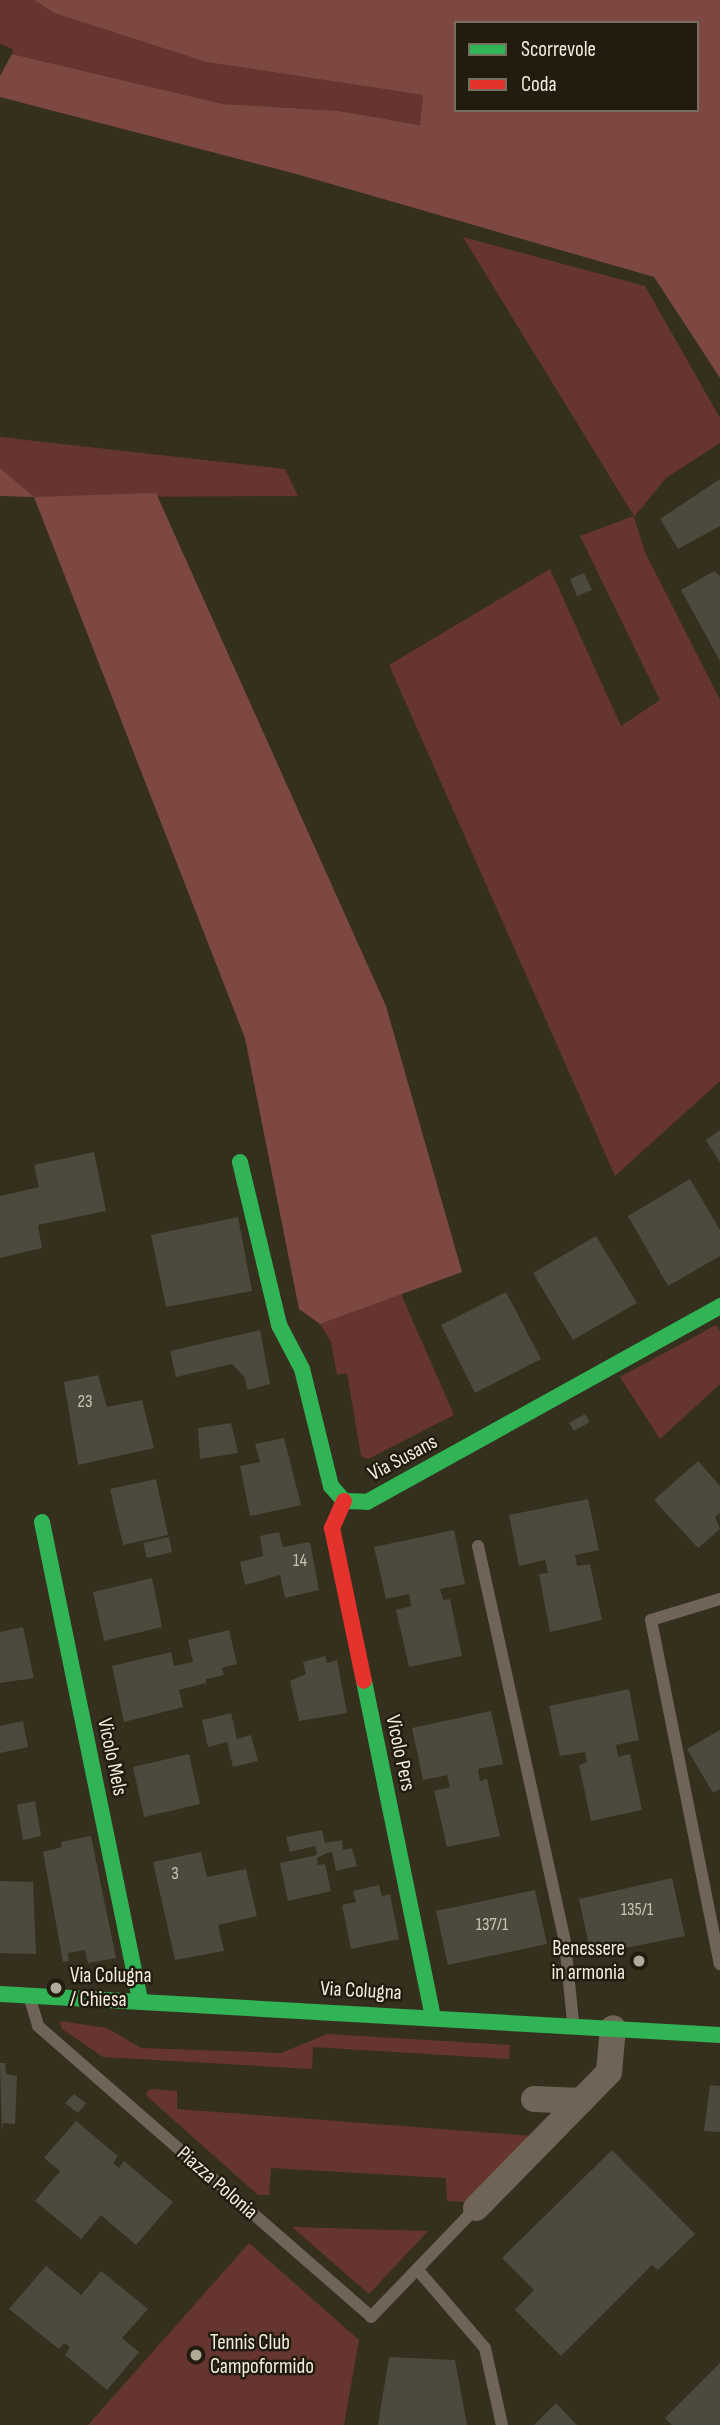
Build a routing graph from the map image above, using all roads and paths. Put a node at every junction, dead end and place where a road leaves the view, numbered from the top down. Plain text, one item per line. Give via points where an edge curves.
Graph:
1 (240, 1162) dead end
2 (720, 1306) edge
3 (344, 1502) junction
4 (43, 1522) dead end
5 (478, 1546) dead end
6 (720, 1599) edge
7 (720, 1964) edge
8 (0, 1994) edge
9 (29, 1995) junction
10 (140, 2000) junction
11 (433, 2016) junction
12 (574, 2025) junction
13 (614, 2028) junction
14 (720, 2035) edge
15 (534, 2099) dead end
16 (580, 2101) junction
17 (469, 2216) joint
18 (417, 2269) junction
19 (502, 2425) edge

1 - 3 street via 279,1325 302,1369 331,1486
2 - 3 street, Via Susans via 367,1502
3 - 11 street, Vicolo Pers via 332,1528
4 - 10 street, Vicolo Mels
5 - 12 lane via 565,1943
6 - 7 lane via 651,1620
8 - 9 street, Via Colugna
9 - 10 street, Via Colugna
9 - 18 lane, Piazza Polonia via 38,2026 371,2317
10 - 11 street, Via Colugna
11 - 12 street, Via Colugna
12 - 13 street, Via Colugna
13 - 14 street, Via Colugna
13 - 16 street, Piazza Polonia via 609,2072
15 - 16 street
16 - 17 street, Piazza Polonia
17 - 18 lane, Piazza Polonia
18 - 19 lane via 485,2348

